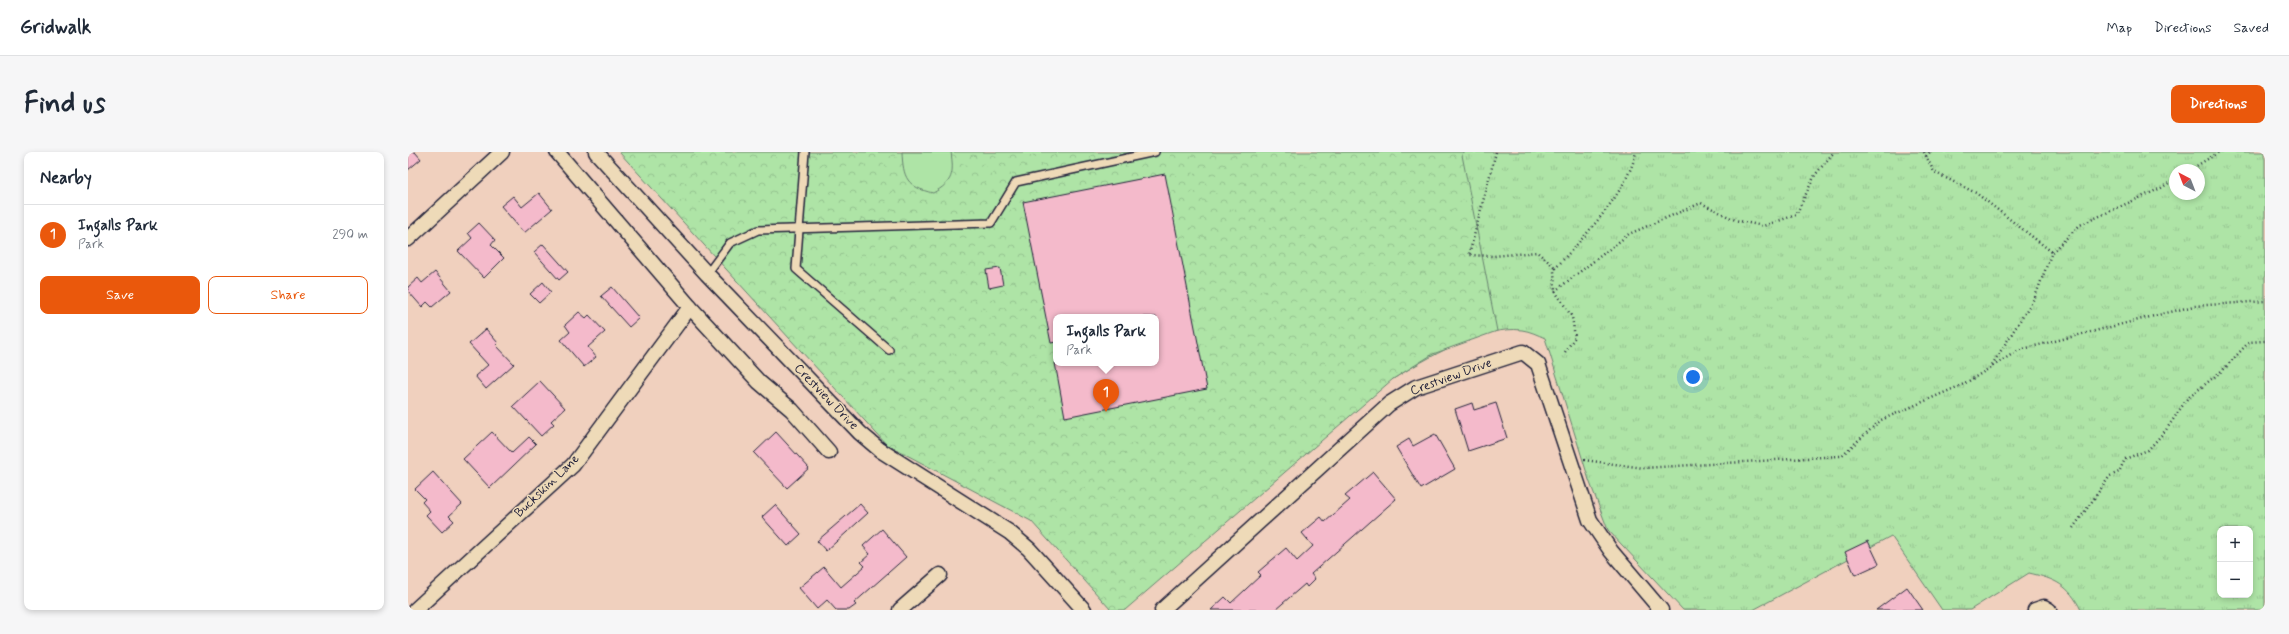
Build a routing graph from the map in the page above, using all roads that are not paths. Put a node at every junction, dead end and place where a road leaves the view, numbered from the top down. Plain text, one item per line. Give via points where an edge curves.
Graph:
1 (502, 152) edge
2 (557, 152) edge
3 (596, 152) edge
4 (805, 152) edge
5 (1154, 152) edge
6 (799, 229) junction
7 (408, 239) edge
8 (707, 274) junction
9 (690, 307) junction
10 (889, 350) dead end
11 (829, 452) dead end
12 (940, 574) dead end
13 (415, 610) edge
14 (900, 610) edge
15 (1084, 610) edge
16 (1162, 610) edge
17 (1661, 610) edge
18 (2035, 610) edge
19 (2049, 610) edge

1 - 7 street
2 - 9 street
3 - 8 street, Crestview Drive
4 - 6 lane
5 - 6 lane via 1016,182 991,223
6 - 8 lane via 758,230 730,243
6 - 10 lane via 796,269
8 - 15 street, Crestview Drive via 860,433 880,450 1009,532 1029,549
9 - 11 street via 759,382 792,410
9 - 13 street, Buckskin Lane via 573,465
12 - 14 street
16 - 17 street, Crestview Drive via 1389,404 1416,387 1523,352 1538,364 1590,520 1610,551
18 - 19 street via 2044,607

